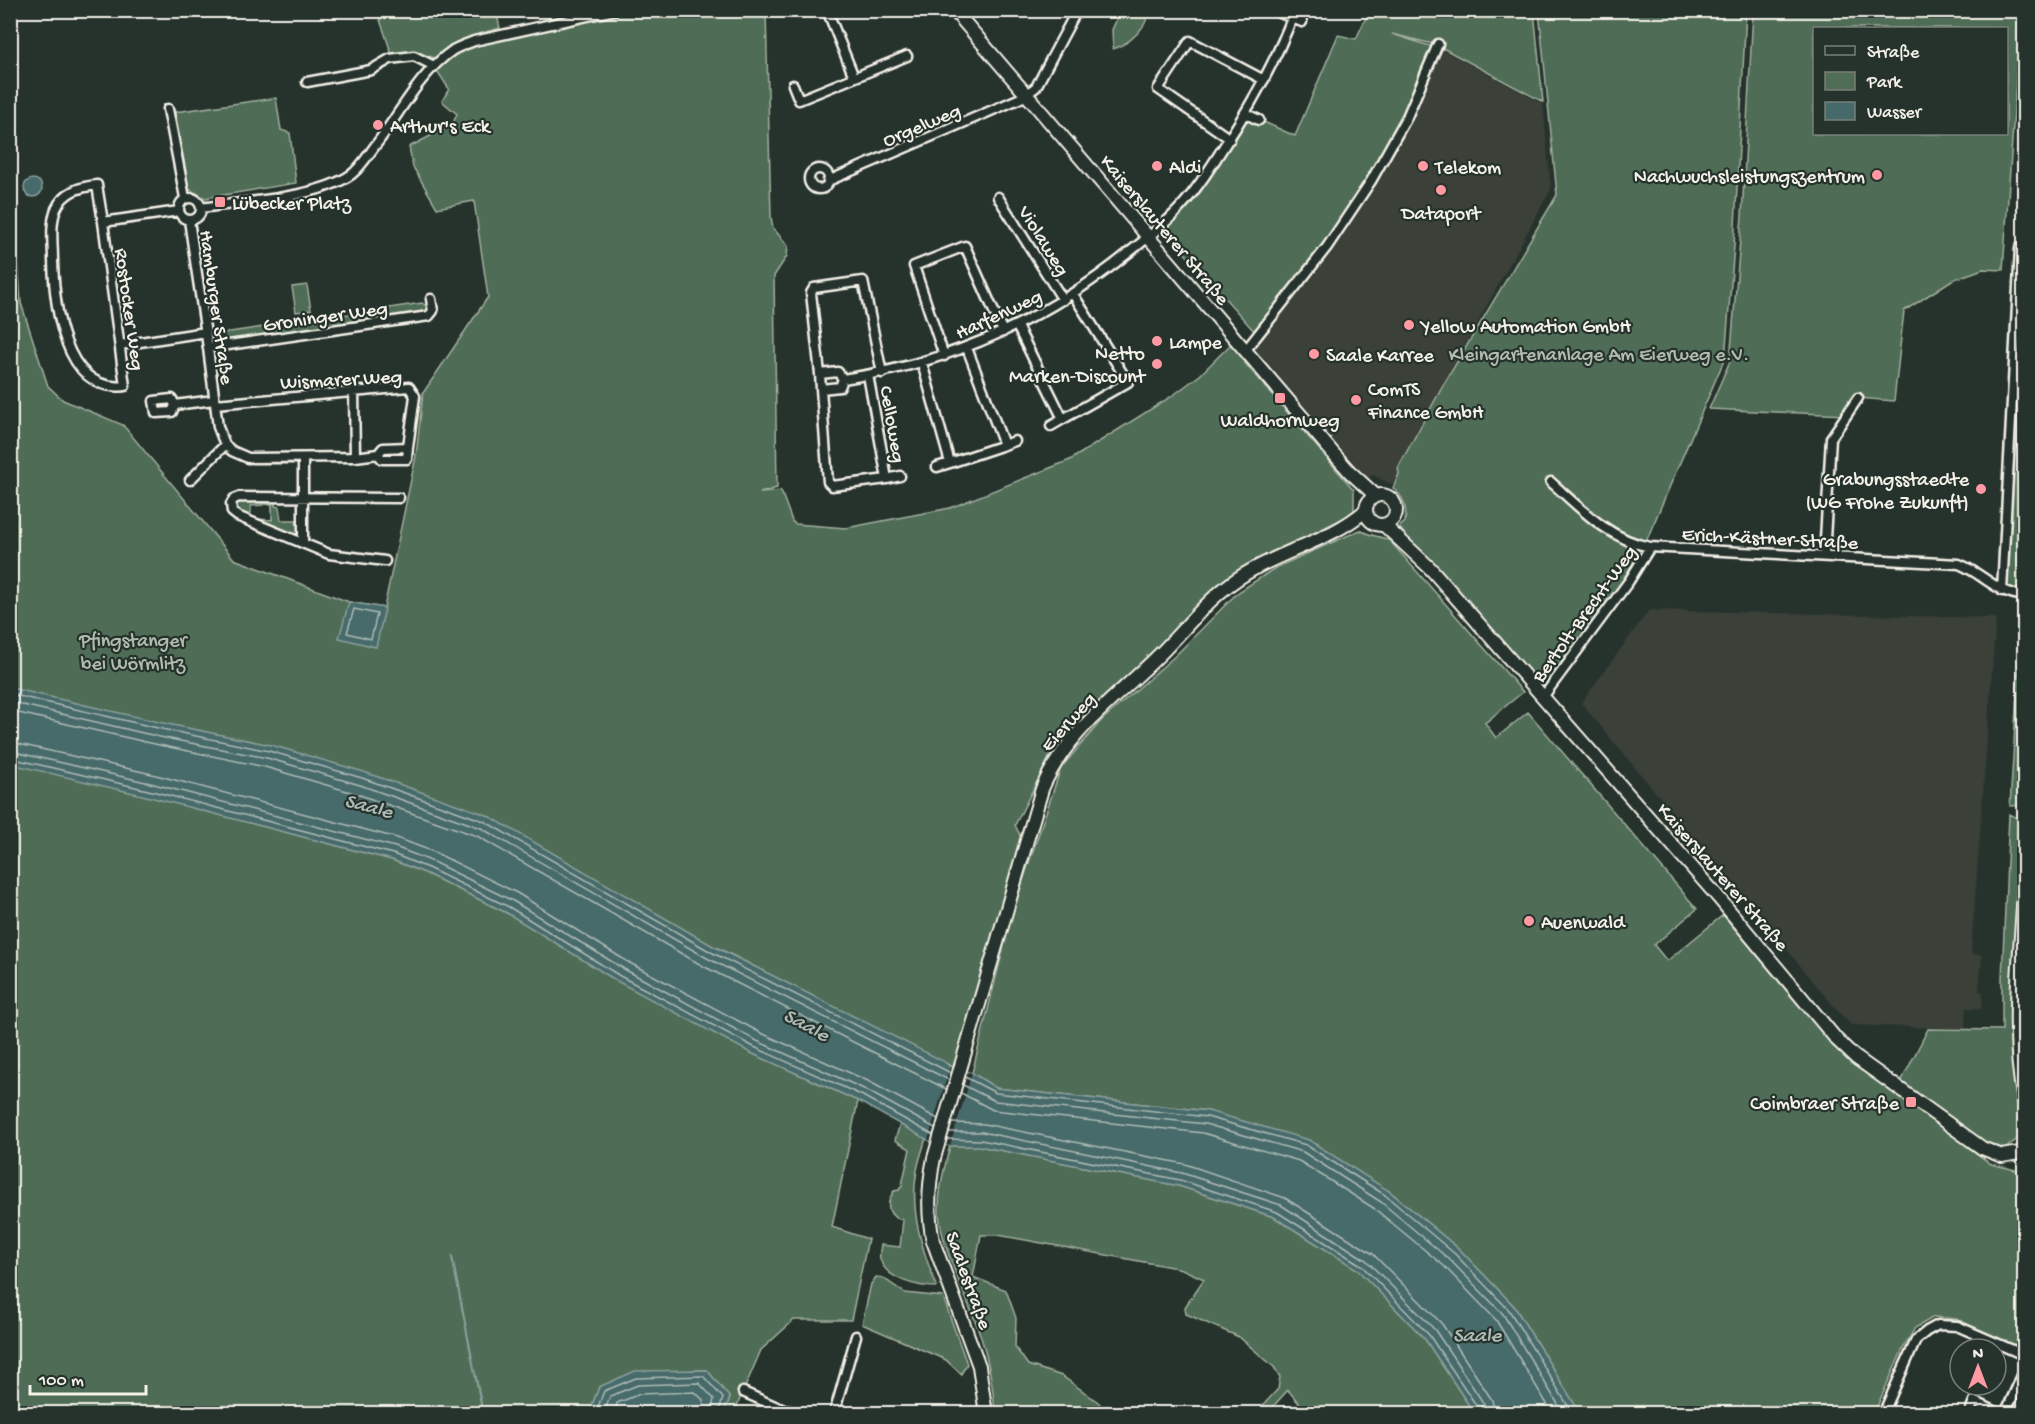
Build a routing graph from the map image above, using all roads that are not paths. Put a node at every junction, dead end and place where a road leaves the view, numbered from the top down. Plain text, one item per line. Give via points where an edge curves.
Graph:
1 (615, 10) edge
2 (827, 10) edge
3 (954, 10) edge
4 (1077, 10) edge
5 (1273, 10) edge
6 (1293, 14) edge
7 (1302, 22) dead end
8 (1438, 44) dead end
9 (907, 56) dead end
10 (434, 66) junction
11 (854, 77) junction
12 (1264, 80) junction
13 (307, 82) dead end
14 (793, 85) dead end
15 (1026, 95) junction
16 (168, 109) dead end
17 (1246, 114) junction
18 (1259, 120) dead end
19 (1230, 139) junction
20 (828, 182) dead end
21 (998, 197) dead end
22 (185, 198) junction
23 (201, 208) junction
24 (179, 211) junction
25 (189, 220) junction
26 (103, 222) junction
27 (1148, 237) junction
28 (2010, 248) dead end
29 (2022, 249) edge
30 (1073, 294) junction
31 (431, 299) dead end
32 (1063, 300) junction
33 (1017, 326) junction
34 (206, 332) junction
35 (1003, 332) junction
36 (120, 345) junction
37 (208, 348) junction
38 (967, 348) junction
39 (1245, 351) junction
40 (944, 356) junction
41 (922, 363) junction
42 (882, 373) junction
43 (820, 374) junction
44 (868, 375) junction
45 (843, 379) junction
46 (821, 389) junction
47 (354, 391) junction
48 (1858, 398) dead end
49 (214, 402) junction
50 (175, 405) dead end
51 (1063, 419) junction
52 (1051, 426) dead end
53 (1015, 441) dead end
54 (225, 445) junction
55 (1004, 445) junction
56 (355, 457) junction
57 (303, 458) junction
58 (950, 463) junction
59 (937, 467) dead end
60 (900, 476) dead end
61 (887, 479) junction
62 (190, 480) dead end
63 (1551, 482) dead end
64 (303, 497) junction
65 (399, 498) dead end
66 (1370, 507) junction
67 (1389, 522) junction
68 (303, 543) junction
69 (1650, 548) junction
70 (1824, 556) junction
71 (385, 561) dead end
72 (2002, 591) junction
73 (2025, 596) edge
74 (1543, 697) junction
75 (2025, 892) edge
76 (2025, 1100) edge
77 (2025, 1144) edge
78 (2025, 1151) edge
79 (934, 1158) joint
80 (856, 1336) dead end
81 (2025, 1355) edge
82 (2025, 1371) edge
83 (743, 1392) dead end
84 (1987, 1411) edge
85 (800, 1413) edge
86 (834, 1413) edge
87 (986, 1413) edge
88 (1883, 1413) edge
89 (1969, 1413) edge
90 (2003, 1413) edge

1 - 10 street via 474,41
2 - 11 street
3 - 15 street, Kaiserslauterer Straße
4 - 15 street via 1036,87
5 - 6 street
6 - 7 street
6 - 12 street, Harfenweg
8 - 39 street via 1407,117 1371,181 1327,247
9 - 11 street
10 - 13 street via 414,56 390,59 371,70
10 - 23 street via 369,154 343,179 302,194
11 - 14 street via 799,100
12 - 17 street, Harfenweg
12 - 19 street via 1190,41 1158,88
15 - 20 street, Orgelweg
15 - 27 street, Kaiserslauterer Straße
16 - 22 street
17 - 18 street
17 - 19 street, Harfenweg
19 - 27 street, Harfenweg via 1192,193
21 - 32 street, Violaweg
22 - 23 street via 194,198
22 - 24 street
23 - 25 street via 199,215
24 - 25 street
24 - 26 street, Rostocker Weg
25 - 34 street, Hamburger Straße
26 - 36 street, Rostocker Weg
26 - 36 street, Rostocker Weg via 98,185 78,188 66,195 56,209 52,229 54,282 63,337 87,374 103,384 125,386
27 - 30 street, Harfenweg
27 - 39 street, Kaiserslauterer Straße
28 - 29 street
29 - 72 street
30 - 32 street, Harfenweg
30 - 51 street via 1128,382
31 - 37 street, Groninger Weg via 433,311 429,316
32 - 33 street, Harfenweg
33 - 35 street, Harfenweg
33 - 51 street
34 - 36 street
34 - 37 street, Hamburger Straße
35 - 38 street, Harfenweg
35 - 40 street via 965,246 914,266
37 - 49 street, Hamburger Straße
38 - 40 street, Harfenweg
38 - 55 street
39 - 66 street, Kaiserslauterer Straße via 1350,472
40 - 41 street, Harfenweg
41 - 42 street, Harfenweg
41 - 58 street
42 - 43 street via 863,280 814,288 811,293
42 - 44 street, Harfenweg
43 - 45 street, Harfenweg via 838,372
43 - 46 street
44 - 45 street, Harfenweg
44 - 61 street, Celloweg
45 - 46 street, Harfenweg via 840,387
46 - 61 street, Celloweg via 828,482 832,486
47 - 49 street, Wismarer Weg
47 - 56 street
47 - 56 street, Wismarer Weg via 409,387 415,396 408,447 383,448 378,454
48 - 70 street via 1831,438
49 - 50 street, Hamburger Straße
49 - 54 street, Hamburger Straße
51 - 52 street
53 - 55 street
54 - 57 street via 248,458
54 - 62 street
55 - 58 street
56 - 57 street
57 - 64 street
58 - 59 street
60 - 61 street, Celloweg
63 - 69 street, Erich-Kästner-Straße via 1607,530
64 - 65 street
64 - 68 street
64 - 68 street via 239,497 231,504 237,516
66 - 67 street
66 - 67 street, Kaiserslauterer Straße via 1384,495 1392,499 1396,509
66 - 79 street, Eierweg via 1316,539 1259,565 1222,589 1086,723 1058,757 1042,789
67 - 74 street, Kaiserslauterer Straße
68 - 71 street via 329,554
69 - 70 street, Erich-Kästner-Straße
69 - 74 street, Bertolt-Brecht-Weg
70 - 72 street, Erich-Kästner-Straße via 1959,564
72 - 73 street, Erich-Kästner-Straße
74 - 78 street, Kaiserslauterer Straße via 1855,1057 1983,1148 2002,1156
75 - 76 street via 2017,1025
77 - 78 street
79 - 87 street, Saalestraße via 929,1223 979,1366
80 - 86 street
81 - 88 street via 1957,1326 1938,1325 1916,1340
82 - 90 street
83 - 85 street
84 - 89 street via 1974,1401
84 - 90 street

